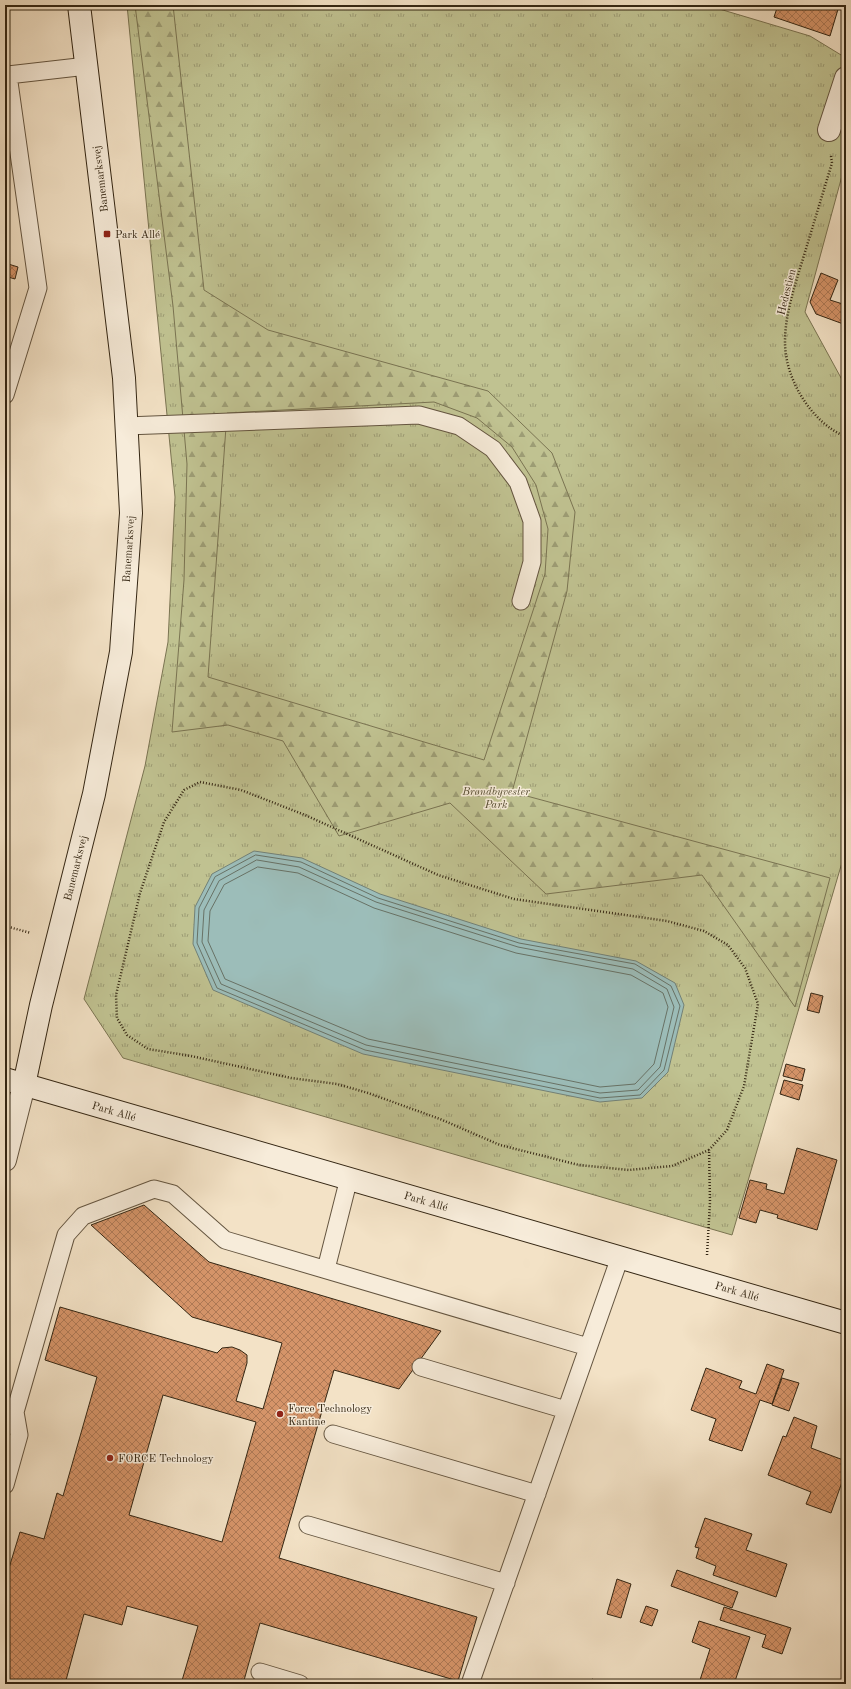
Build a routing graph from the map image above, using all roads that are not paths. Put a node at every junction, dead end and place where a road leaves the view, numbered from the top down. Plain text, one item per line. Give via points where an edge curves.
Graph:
1 (79, 5) edge
2 (87, 66) junction
3 (7, 75) edge
4 (846, 78) edge
5 (829, 130) road end
6 (5, 395) edge
7 (126, 426) junction
8 (521, 602) dead end
9 (14, 1082) edge
10 (5, 1160) edge
11 (349, 1178) junction
12 (620, 1257) junction
13 (326, 1269) junction
14 (846, 1323) edge
15 (588, 1347) junction
16 (421, 1368) dead end
17 (566, 1410) junction
18 (332, 1434) dead end
19 (6, 1479) edge
20 (536, 1494) junction
21 (308, 1525) dead end
22 (506, 1583) junction
23 (260, 1672) dead end
24 (300, 1684) edge
25 (470, 1684) edge

1 - 2 street, Banemarksvej
2 - 3 lane
2 - 7 street, Banemarksvej via 124,378
3 - 6 lane via 38,288
4 - 5 street
7 - 8 lane via 419,415 459,426 493,449 518,482 525,501 532,521 532,562
7 - 9 street, Banemarksvej via 131,513 121,652 94,794 41,1005
9 - 10 street, Banemarksvej
9 - 11 street, Park Allé
11 - 12 street, Park Allé
11 - 13 lane
12 - 14 street, Park Allé
12 - 15 lane
13 - 15 lane
13 - 19 lane via 225,1240 173,1194 154,1189 83,1216 66,1236 16,1412 19,1435
15 - 17 lane
16 - 17 lane
17 - 20 lane
18 - 20 lane
20 - 22 lane
21 - 22 lane
22 - 25 lane
23 - 24 lane

